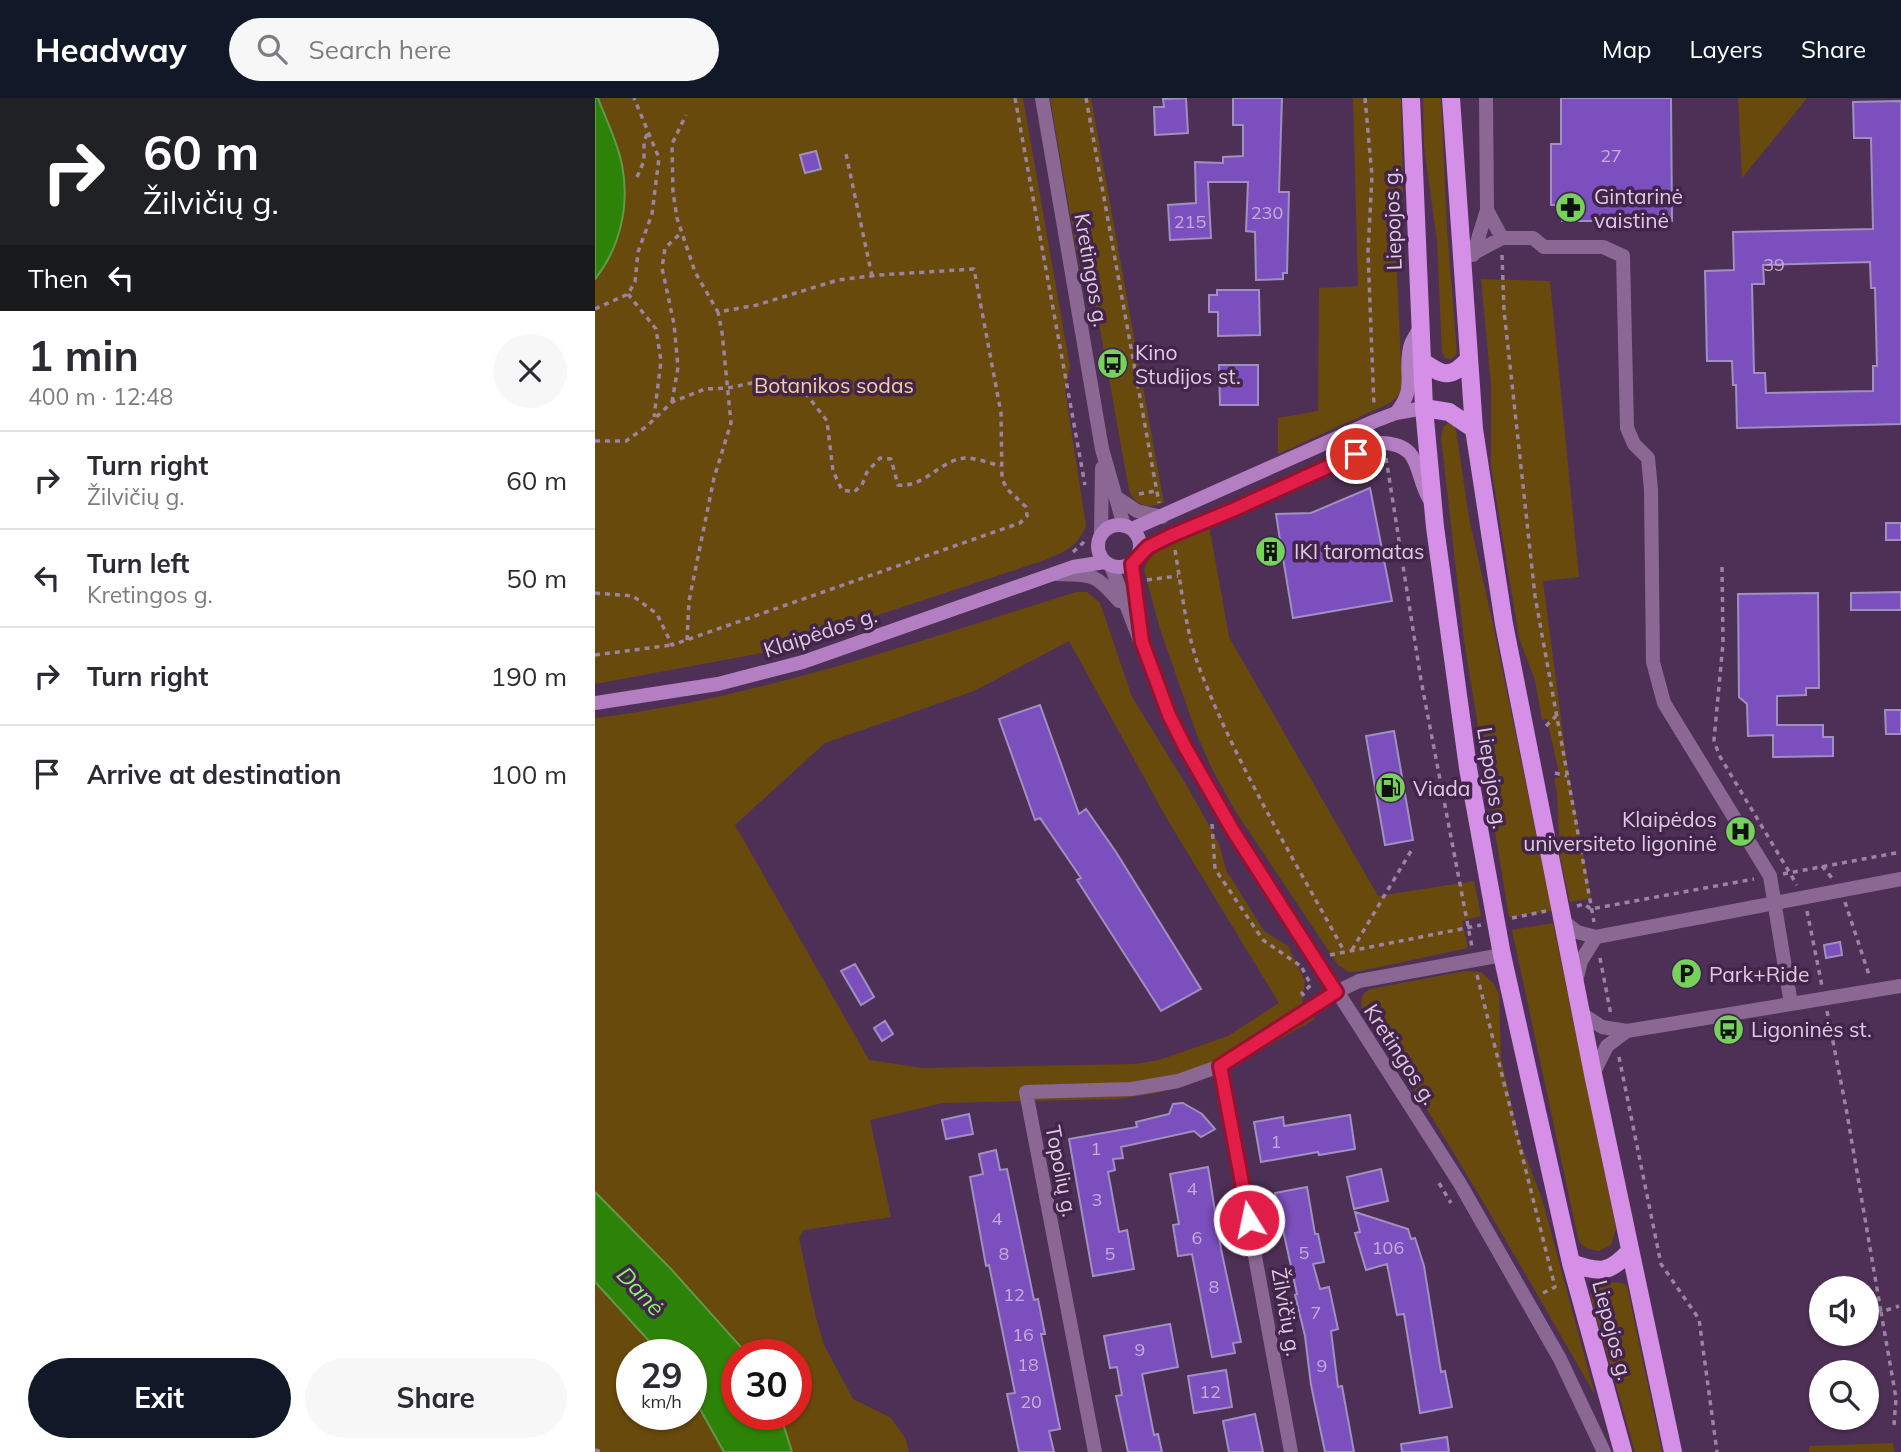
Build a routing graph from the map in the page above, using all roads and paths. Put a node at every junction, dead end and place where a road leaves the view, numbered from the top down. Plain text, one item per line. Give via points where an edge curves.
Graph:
1 (635, 98) edge
2 (1015, 98) edge
3 (1042, 98) edge
4 (1365, 98) edge
5 (1411, 98) edge
6 (1451, 98) edge
7 (1486, 98) edge
8 (686, 115) dead end
9 (648, 132) junction
10 (846, 154) dead end
11 (637, 177) dead end
12 (1487, 210) junction
13 (681, 233) junction
14 (1502, 239) junction
15 (1474, 253) junction
16 (872, 276) junction
17 (1462, 278) junction
18 (628, 294) junction
19 (595, 309) edge
20 (718, 312) junction
21 (1420, 328) junction
22 (1468, 360) junction
23 (1422, 361) junction
24 (728, 388) junction
25 (672, 402) junction
26 (1424, 408) junction
27 (1396, 413) junction
28 (654, 419) junction
29 (1375, 421) junction
30 (1474, 429) junction
31 (595, 441) edge
32 (1381, 443) junction
33 (1102, 449) junction
34 (1000, 466) junction
35 (1086, 489) dead end
36 (1116, 497) junction
37 (1432, 503) junction
38 (1162, 517) junction
39 (1128, 528) junction
40 (1100, 539) junction
41 (1136, 559) junction
42 (1108, 564) junction
43 (1073, 566) junction
44 (1051, 574) junction
45 (595, 593) edge
46 (1129, 613) junction
47 (687, 640) junction
48 (1142, 642) junction
49 (672, 645) junction
50 (595, 655) edge
51 (595, 703) edge
52 (1556, 716) junction
53 (1546, 726) dead end
54 (1555, 773) dead end
55 (1567, 776) junction
56 (1210, 793) junction
57 (1411, 851) dead end
58 (1901, 852) edge
59 (1822, 866) junction
60 (1770, 876) junction
61 (1901, 879) edge
62 (1841, 890) junction
63 (1776, 904) junction
64 (1591, 909) junction
65 (1562, 915) junction
66 (1496, 920) junction
67 (1469, 929) junction
68 (1597, 937) junction
69 (1352, 950) junction
70 (1502, 955) junction
71 (1315, 959) junction
72 (1474, 960) junction
73 (1302, 967) junction
74 (1576, 983) junction
75 (1901, 986) edge
76 (1873, 990) junction
77 (1336, 992) junction
78 (1791, 1004) junction
79 (1311, 1008) junction
80 (1582, 1014) junction
81 (1618, 1033) junction
82 (1220, 1066) junction
83 (1593, 1074) junction
84 (1435, 1176) dead end
85 (1457, 1212) dead end
86 (1630, 1251) junction
87 (1571, 1264) junction
88 (1527, 1301) junction
89 (1899, 1306) dead end
90 (1894, 1425) dead end
91 (595, 1450) edge
92 (604, 1452) edge
93 (1095, 1452) edge
94 (1291, 1452) edge
95 (1604, 1452) edge
96 (1623, 1452) edge
97 (1673, 1452) edge
98 (1717, 1452) edge

1 - 9 path
2 - 35 path
3 - 33 street, Kretingos g.
4 - 29 path via 1372,176 1369,252
5 - 21 main road, Liepojos g.
6 - 17 main road, Liepojos g.
7 - 12 street
8 - 13 path via 672,144 673,192
9 - 11 path
9 - 18 path via 659,158 652,215
10 - 16 path
12 - 14 street
12 - 15 street
13 - 20 path via 695,272
13 - 25 path via 665,248 662,268 678,367
14 - 15 street
14 - 52 path via 1504,310 1535,596
14 - 60 street via 1533,238 1543,247 1604,247 1623,256 1627,428 1648,458 1651,490 1653,662 1664,703
15 - 17 street
16 - 20 path via 838,280
16 - 34 path via 974,269 1001,413
17 - 22 main road, Liepojos g.
18 - 19 path
18 - 28 path via 656,329 660,361
20 - 24 path
21 - 23 main road, Liepojos g.
21 - 27 main road via 1410,347 1408,396
22 - 23 main road via 1458,371 1447,374
22 - 30 main road, Liepojos g.
23 - 26 main road, Liepojos g.
24 - 25 path via 705,389
24 - 34 path via 761,381 804,391 827,421 833,471 842,490 854,492 880,458 891,459 898,485 910,486 944,465 967,458
24 - 47 path via 731,423 714,478 689,601
25 - 28 path
26 - 27 main road
26 - 30 main road via 1449,412
26 - 37 main road, Liepojos g.
27 - 29 main road
28 - 31 path via 626,441
29 - 38 main road
30 - 65 main road, Liepojos g. via 1504,624
32 - 37 main road via 1402,446 1412,454
32 - 41 main road via 1170,536
32 - 67 path
33 - 36 street, Kretingos g.
33 - 40 street, Kretingos g.
34 - 47 path via 1007,489 1026,507 1027,516 1020,523
36 - 38 street via 1137,511
36 - 39 street, Kretingos g.
37 - 66 main road, Liepojos g. via 1456,690
38 - 39 main road
39 - 40 main road via 1114,526
39 - 41 main road via 1141,545
40 - 42 main road via 1099,553
40 - 43 main road
41 - 42 main road via 1122,568
41 - 48 street, Kretingos g.
42 - 43 main road
42 - 46 street, Kretingos g.
43 - 44 main road, Klaipėdos g.
44 - 46 street, Klaipėdos g. via 1092,575
44 - 51 main road, Klaipėdos g. via 803,662 718,684
45 - 49 path via 633,596 657,614
46 - 48 street, Kretingos g.
47 - 49 path
48 - 56 street, Kretingos g. via 1169,715
49 - 50 path
52 - 53 path
52 - 55 path
54 - 55 path
55 - 64 path
56 - 71 street, Kretingos g.
56 - 73 path via 1215,869 1263,940
57 - 69 path
58 - 59 path
59 - 60 path
59 - 62 path
60 - 63 street
60 - 64 path
61 - 62 street
62 - 63 street
62 - 76 path
63 - 68 street
63 - 78 street
64 - 65 path via 1584,904
64 - 68 path
65 - 66 path
65 - 68 street via 1577,932
65 - 74 main road, Liepojos g.
66 - 67 path
66 - 70 main road, Liepojos g.
67 - 69 path
67 - 72 path
68 - 74 street via 1581,961
68 - 81 path
69 - 71 path
70 - 72 street
70 - 87 main road, Liepojos g.
71 - 73 path
71 - 77 street, Kretingos g.
72 - 77 street via 1359,981
72 - 88 path via 1555,1287
73 - 79 path via 1311,985 1302,993
74 - 80 main road, Liepojos g.
75 - 76 street
76 - 78 street
77 - 79 street
77 - 88 street, Kretingos g. via 1458,1182
78 - 81 street
79 - 82 street
80 - 81 street
80 - 83 main road, Liepojos g.
81 - 83 street
81 - 98 path via 1661,1264 1699,1319
82 - 93 street, Topolių g. via 1178,1081 1132,1089 1026,1093
82 - 94 street, Žilvičių g.
83 - 86 main road, Liepojos g.
84 - 85 path
86 - 87 main road via 1616,1266 1601,1271
86 - 97 main road, Liepojos g.
87 - 96 main road, Liepojos g.
88 - 95 street, Kretingos g.
89 - 90 path via 1881,1312 1896,1398
91 - 92 path

